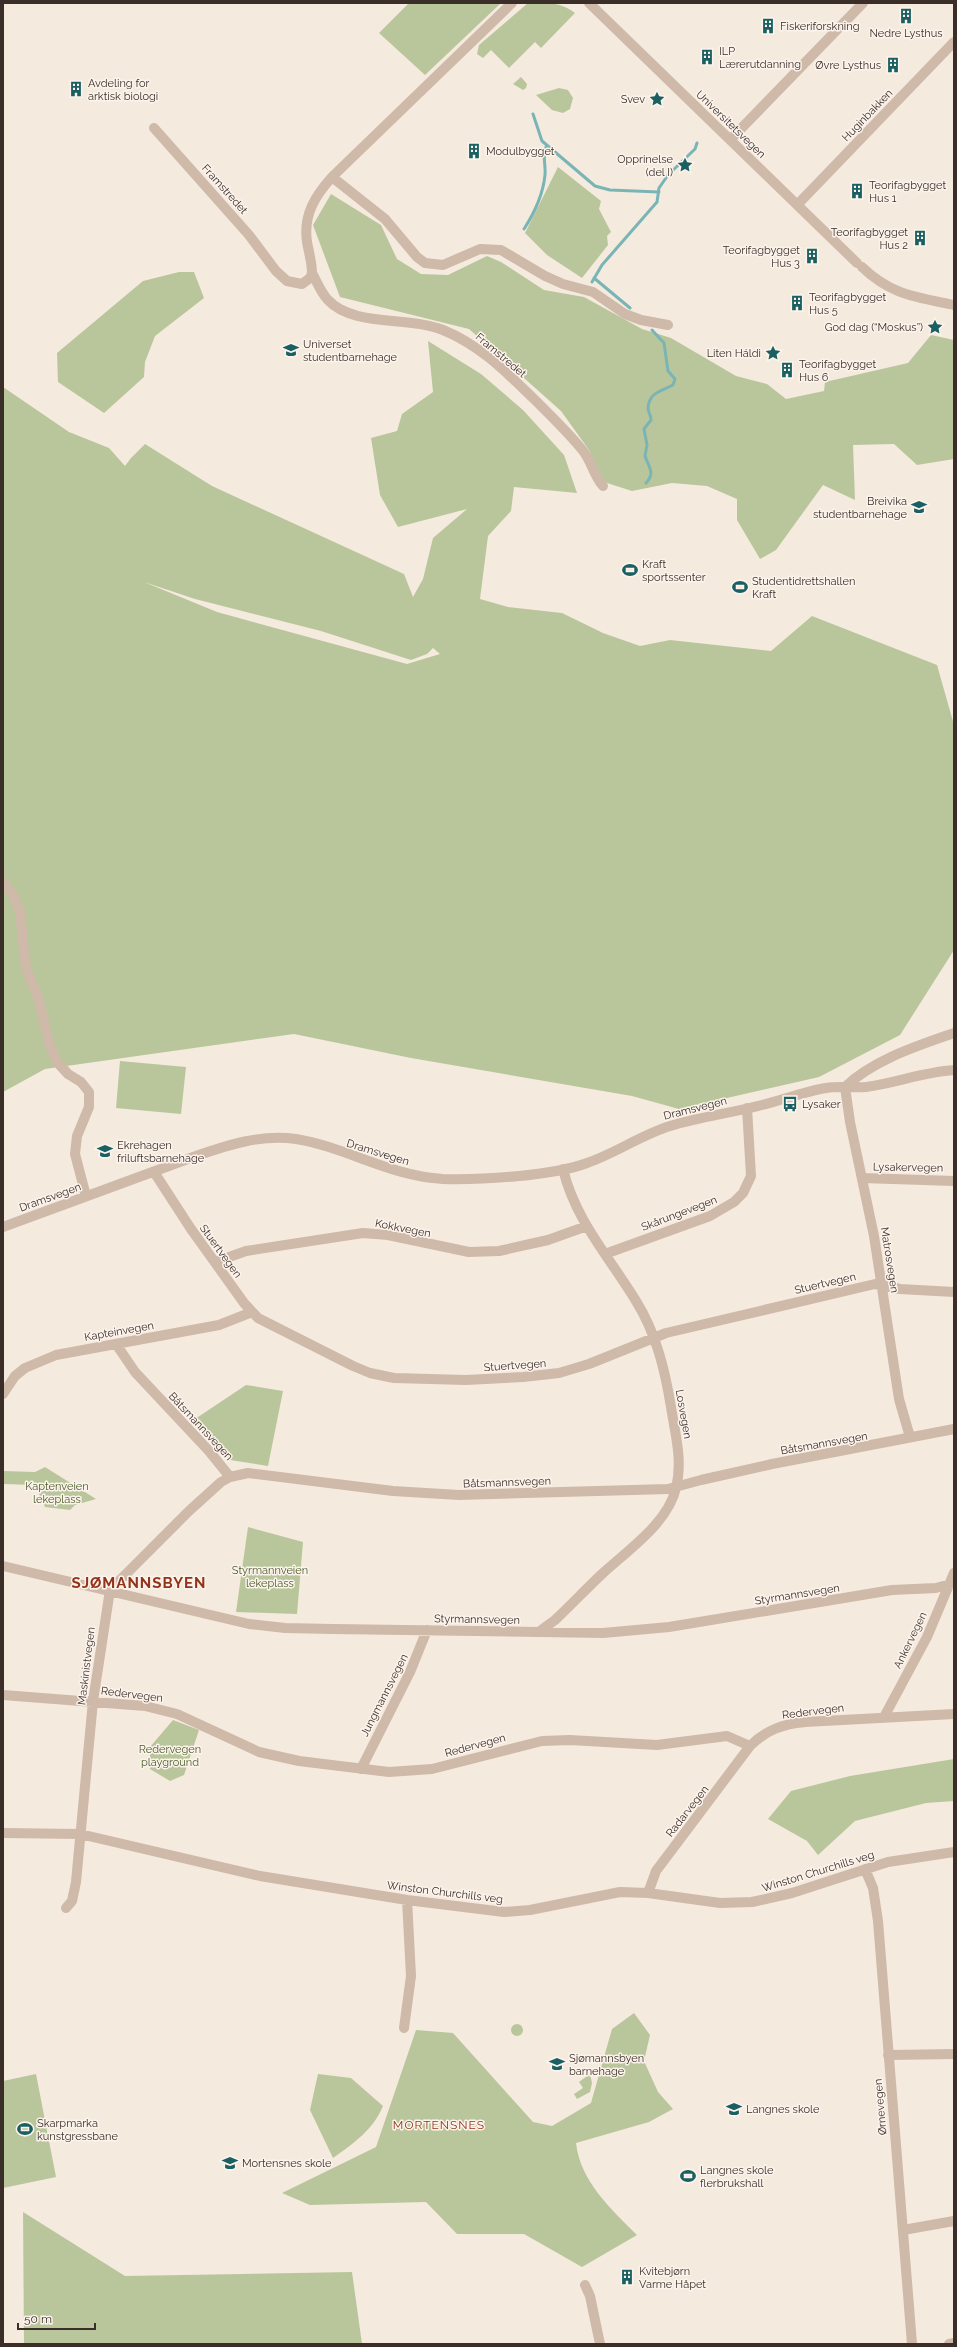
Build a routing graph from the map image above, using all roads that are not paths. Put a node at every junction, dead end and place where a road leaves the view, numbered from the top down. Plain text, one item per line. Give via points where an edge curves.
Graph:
1 (512, 3) edge
2 (589, 3) edge
3 (863, 3) edge
4 (954, 42) edge
5 (154, 128) dead end
6 (730, 140) junction
7 (332, 177) junction
8 (798, 204) junction
9 (312, 273) junction
10 (954, 305) edge
11 (668, 325) dead end
12 (603, 486) dead end
13 (3, 882) edge
14 (954, 1033) edge
15 (954, 1070) edge
16 (845, 1087) junction
17 (747, 1108) junction
18 (563, 1169) junction
19 (154, 1172) junction
20 (862, 1178) junction
21 (954, 1181) edge
22 (86, 1196) junction
23 (587, 1226) junction
24 (3, 1227) edge
25 (605, 1254) junction
26 (215, 1262) junction
27 (882, 1285) junction
28 (954, 1292) edge
29 (252, 1312) junction
30 (654, 1337) junction
31 (116, 1344) junction
32 (3, 1394) edge
33 (954, 1429) edge
34 (910, 1437) junction
35 (230, 1477) junction
36 (676, 1489) junction
37 (3, 1566) edge
38 (954, 1573) edge
39 (951, 1584) edge
40 (110, 1590) junction
41 (427, 1630) junction
42 (540, 1631) junction
43 (3, 1695) edge
44 (93, 1701) junction
45 (954, 1714) edge
46 (884, 1717) junction
47 (750, 1746) junction
48 (361, 1769) junction
49 (3, 1833) edge
50 (80, 1834) junction
51 (954, 1852) edge
52 (865, 1869) junction
53 (648, 1893) junction
54 (407, 1900) junction
55 (66, 1908) dead end
56 (404, 2028) dead end
57 (954, 2054) edge
58 (888, 2055) junction
59 (954, 2221) edge
60 (903, 2230) junction
61 (585, 2285) dead end
62 (954, 2343) edge
63 (600, 2344) edge
64 (912, 2344) edge
65 (949, 2344) edge

1 - 7 street, Framstredet
2 - 6 street, Universitetsvegen
3 - 6 street
4 - 8 street, Huginbakken
5 - 9 street, Framstredet via 235,218 283,277 293,283 302,284
6 - 8 street, Universitetsvegen
7 - 9 street, Framstredet via 317,194 307,220
7 - 11 street via 385,218 425,263 442,265 480,249 501,250 545,276 593,292 625,314
8 - 10 street, Universitetsvegen via 859,265 885,287
9 - 12 street, Framstredet via 327,299 348,313 431,326 472,344 509,375 567,433 588,458 598,481
13 - 22 street via 14,895 20,912 26,968 38,997 48,1040 57,1062 68,1074 82,1082 89,1092 89,1107 77,1136 75,1154
14 - 16 street via 887,1060
15 - 16 street, Dramsvegen via 930,1071 863,1087
16 - 17 street, Dramsvegen via 825,1088
16 - 20 street, Matrosvegen
17 - 18 street, Dramsvegen via 669,1126 589,1162
17 - 25 street, Skårungevegen via 751,1176 743,1193 734,1202 710,1216
18 - 19 street, Dramsvegen via 472,1179 441,1179 396,1171 308,1141 270,1138 227,1146
18 - 23 street, Losvegen via 573,1201
19 - 22 street, Dramsvegen
19 - 26 street, Stuertvegen via 166,1194
20 - 21 street, Lysakervegen
20 - 27 street, Matrosvegen
22 - 24 street, Dramsvegen
23 - 25 street, Losvegen
23 - 26 street, Kokkvegen via 548,1240 499,1251 469,1252 388,1235 363,1233 246,1251
25 - 30 street, Losvegen via 637,1301
26 - 29 street, Stuertvegen
27 - 28 street, Stuertvegen via 912,1290
27 - 30 street, Stuertvegen via 858,1287
27 - 34 street, Matrosvegen via 899,1399
29 - 30 street, Stuertvegen via 266,1324 353,1366 384,1377 408,1380 505,1378 558,1373 589,1364
29 - 31 street, Kapteinvegen via 233,1322
30 - 36 street, Losvegen via 663,1365 677,1446
31 - 32 street, Kapteinvegen via 40,1360 15,1376
31 - 35 street, Båtsmannsvegen via 135,1372
33 - 34 street, Båtsmannsvegen
34 - 36 street, Båtsmannsvegen via 701,1480
35 - 36 street, Båtsmannsvegen via 248,1473 393,1491 459,1495
35 - 40 street via 189,1511
36 - 42 street, Losvegen via 667,1509 650,1529 555,1620
37 - 40 street, Styrmannsvegen
38 - 39 street, Ankervegen
39 - 42 street, Styrmannsvegen via 936,1588 892,1590 636,1631
39 - 46 street, Ankervegen via 927,1637
40 - 41 street, Styrmannsvegen via 266,1627
40 - 44 street, Maskinistvegen
41 - 42 street, Styrmannsvegen
41 - 48 street, Jungmannsvegen via 410,1672
43 - 44 street, Redervegen
44 - 48 street, Redervegen via 163,1710 191,1720 259,1752
44 - 50 street, Maskinistvegen
45 - 46 street, Redervegen
46 - 47 street, Redervegen via 791,1723 766,1732
47 - 48 street, Redervegen via 727,1736 657,1745 557,1740 526,1744 418,1771 389,1772
47 - 53 street, Radarvegen via 656,1871
49 - 50 street, Winston Churchills veg
50 - 54 street, Winston Churchills veg via 260,1876
50 - 55 street, Maskinistvegen via 74,1896
51 - 52 street, Winston Churchills veg via 904,1858
52 - 53 street, Winston Churchills veg via 785,1895 752,1902 704,1902
52 - 58 street, Ørnevegen via 876,1900
53 - 54 street, Winston Churchills veg via 604,1894 518,1912 487,1911
54 - 56 street via 411,1976
57 - 58 street
58 - 60 street, Ørnevegen
59 - 60 street
60 - 64 street, Ørnevegen
61 - 63 street via 590,2296
62 - 65 street

